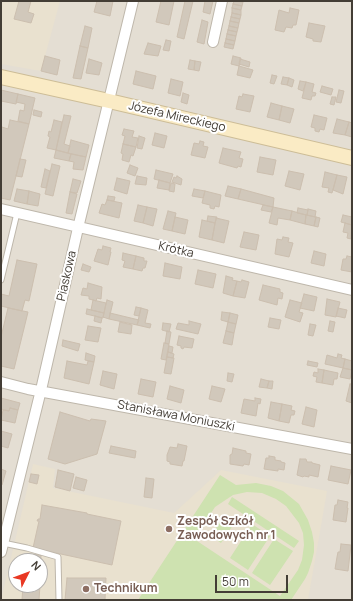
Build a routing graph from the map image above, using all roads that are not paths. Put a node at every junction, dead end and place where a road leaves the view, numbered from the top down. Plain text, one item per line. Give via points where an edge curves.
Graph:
1 (133, 1) edge
2 (222, 1) edge
3 (213, 42) dead end
4 (1, 77) edge
5 (109, 101) junction
6 (352, 158) edge
7 (1, 209) edge
8 (17, 213) junction
9 (78, 228) junction
10 (1, 280) edge
11 (352, 290) edge
12 (1, 382) edge
13 (41, 390) junction
14 (352, 449) edge
15 (2, 547) edge
16 (59, 600) edge

1 - 5 street, Piaskowa
2 - 3 street
4 - 5 street, Józefa Mireckiego
5 - 6 street, Józefa Mireckiego
5 - 9 street, Piaskowa
7 - 8 street, Krótka
8 - 9 street, Krótka
8 - 10 lane
9 - 11 street, Krótka
9 - 13 street, Piaskowa
12 - 13 street, Stanisława Moniuszki
13 - 14 street, Stanisława Moniuszki
13 - 15 street, Piaskowa
15 - 16 lane via 27,548 58,558

